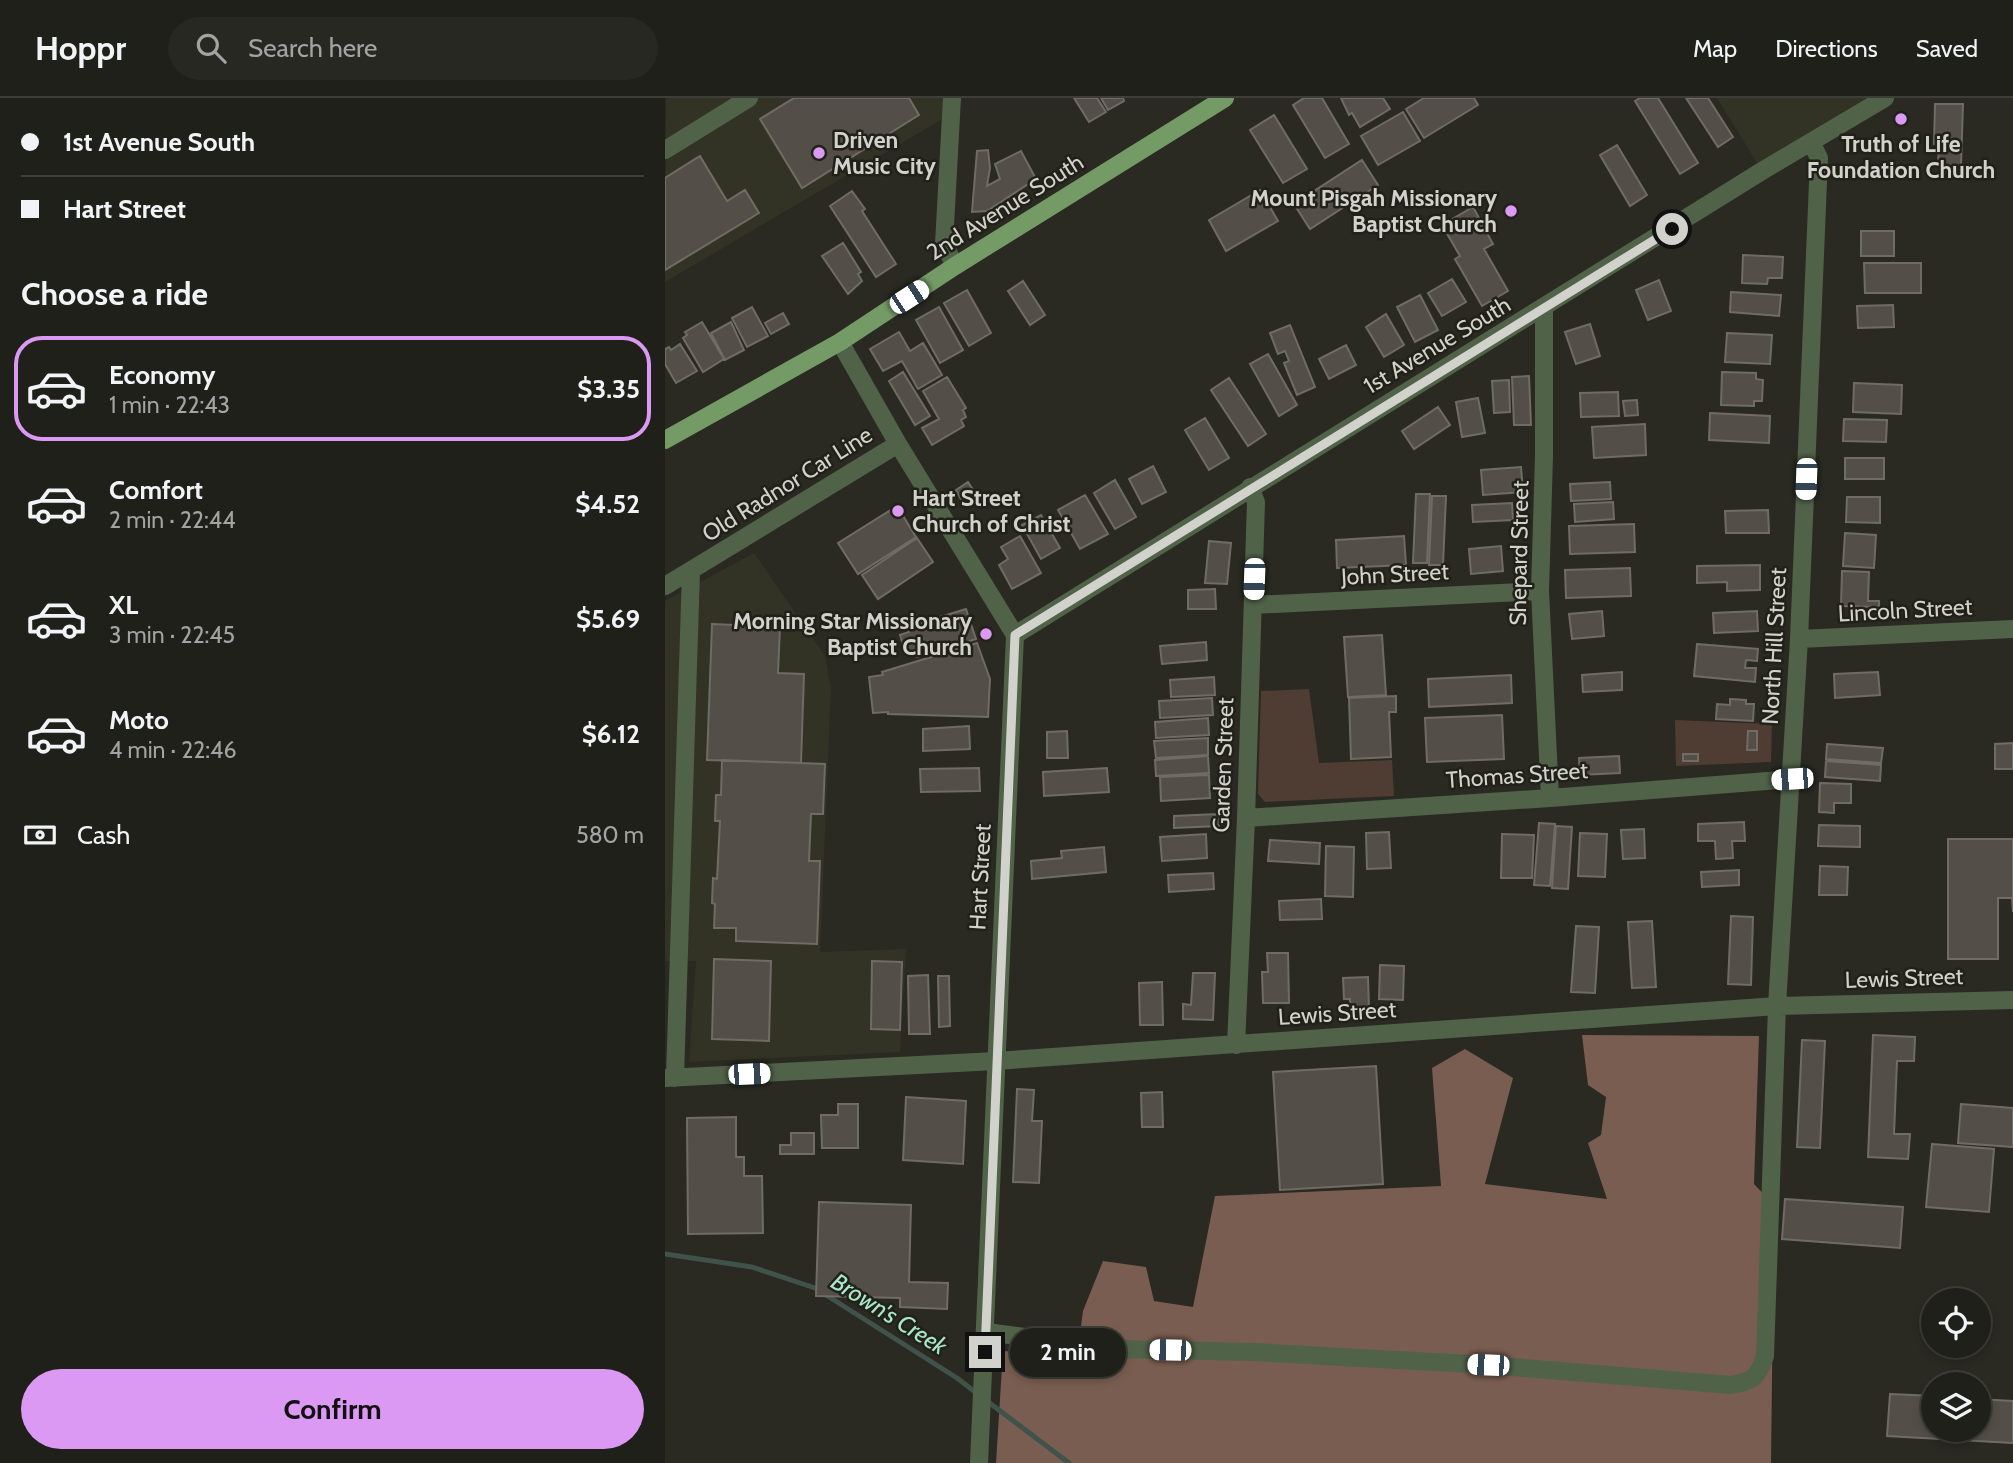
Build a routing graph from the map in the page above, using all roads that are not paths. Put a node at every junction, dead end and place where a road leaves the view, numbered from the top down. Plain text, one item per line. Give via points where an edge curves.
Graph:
1 (749, 98) edge
2 (952, 98) edge
3 (1225, 98) edge
4 (1885, 98) edge
5 (1811, 142) junction
6 (665, 150) edge
7 (955, 266) junction
8 (1543, 309) junction
9 (840, 342) junction
10 (665, 440) edge
11 (898, 444) junction
12 (1250, 488) junction
13 (691, 571) junction
14 (665, 586) edge
15 (1540, 591) junction
16 (1253, 605) junction
17 (2013, 629) edge
18 (1015, 635) junction
19 (1799, 639) junction
20 (1792, 779) junction
21 (1550, 798) junction
22 (1246, 817) junction
23 (2013, 1000) edge
24 (1777, 1006) junction
25 (1236, 1045) junction
26 (996, 1060) junction
27 (670, 1078) edge
28 (986, 1332) junction
29 (979, 1463) edge

1 - 6 street
2 - 7 street via 943,244
3 - 7 main road, 2nd Avenue South
4 - 5 street, 1st Avenue South
5 - 8 street, 1st Avenue South
5 - 19 street, North Hill Street via 1819,158
7 - 9 main road, 2nd Avenue South
8 - 12 street, 1st Avenue South
8 - 15 street, Shepard Street via 1545,456
9 - 10 main road, 2nd Avenue South
9 - 11 street
11 - 13 street, Old Radnor Car Line
11 - 18 street
12 - 16 street, Garden Street via 1257,502
12 - 18 street, 1st Avenue South
13 - 14 street, Old Radnor Car Line
13 - 27 street
15 - 16 street, John Street
15 - 21 street, Shepard Street
16 - 22 street, Garden Street
17 - 19 street, Lincoln Street
18 - 26 street, Hart Street
19 - 20 street, North Hill Street
20 - 21 street, Thomas Street
20 - 24 street, North Hill Street
21 - 22 street, Thomas Street
22 - 25 street, Garden Street
23 - 24 street, Lewis Street
24 - 25 street, Lewis Street
24 - 28 street, North Hill Street via 1765,1356 1760,1371 1749,1382 1731,1385 1252,1352 1116,1349
25 - 26 street, Lewis Street
26 - 27 street, Lewis Street
26 - 28 street, Hart Street
28 - 29 street, Hart Street

